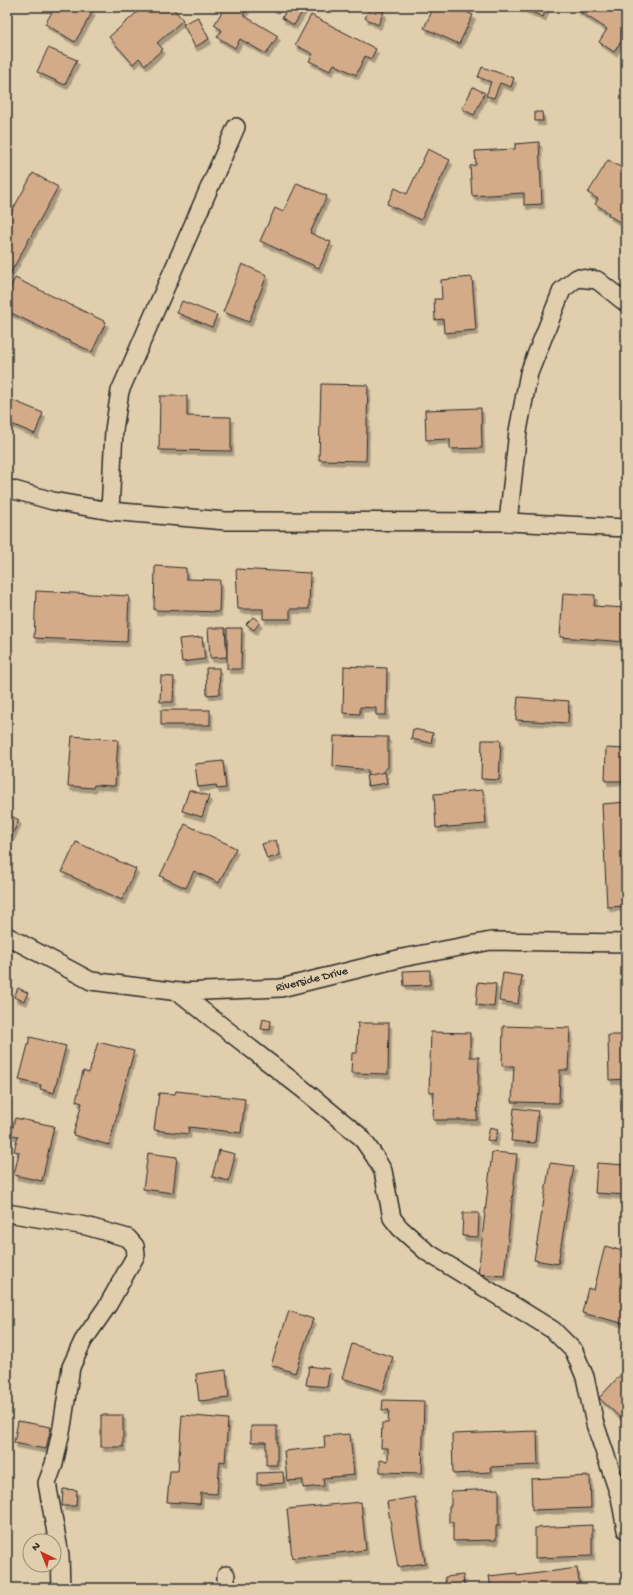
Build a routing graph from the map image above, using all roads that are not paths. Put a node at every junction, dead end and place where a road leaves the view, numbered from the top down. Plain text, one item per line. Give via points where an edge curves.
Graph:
1 (236, 127) dead end
2 (626, 303) edge
3 (7, 488) edge
4 (110, 511) junction
5 (508, 522) junction
6 (626, 528) edge
7 (7, 936) edge
8 (626, 943) edge
9 (180, 992) junction
10 (7, 1213) edge
11 (626, 1530) edge
12 (61, 1588) edge

1 - 4 street via 120,391 114,430
2 - 5 street via 597,280 577,278 562,290 529,373 518,431
3 - 4 street via 53,501
4 - 5 street via 226,522
5 - 6 street
7 - 9 street, Riverside Drive via 91,981
8 - 9 street, Riverside Drive via 491,941 402,958 281,988
9 - 11 street via 361,1137 376,1156 383,1172 392,1218 400,1228 428,1252 553,1330 574,1351 585,1377 595,1424 620,1497
10 - 12 street via 86,1226 128,1238 135,1246 136,1255 108,1305 83,1341 71,1367 62,1427 47,1483 60,1555

